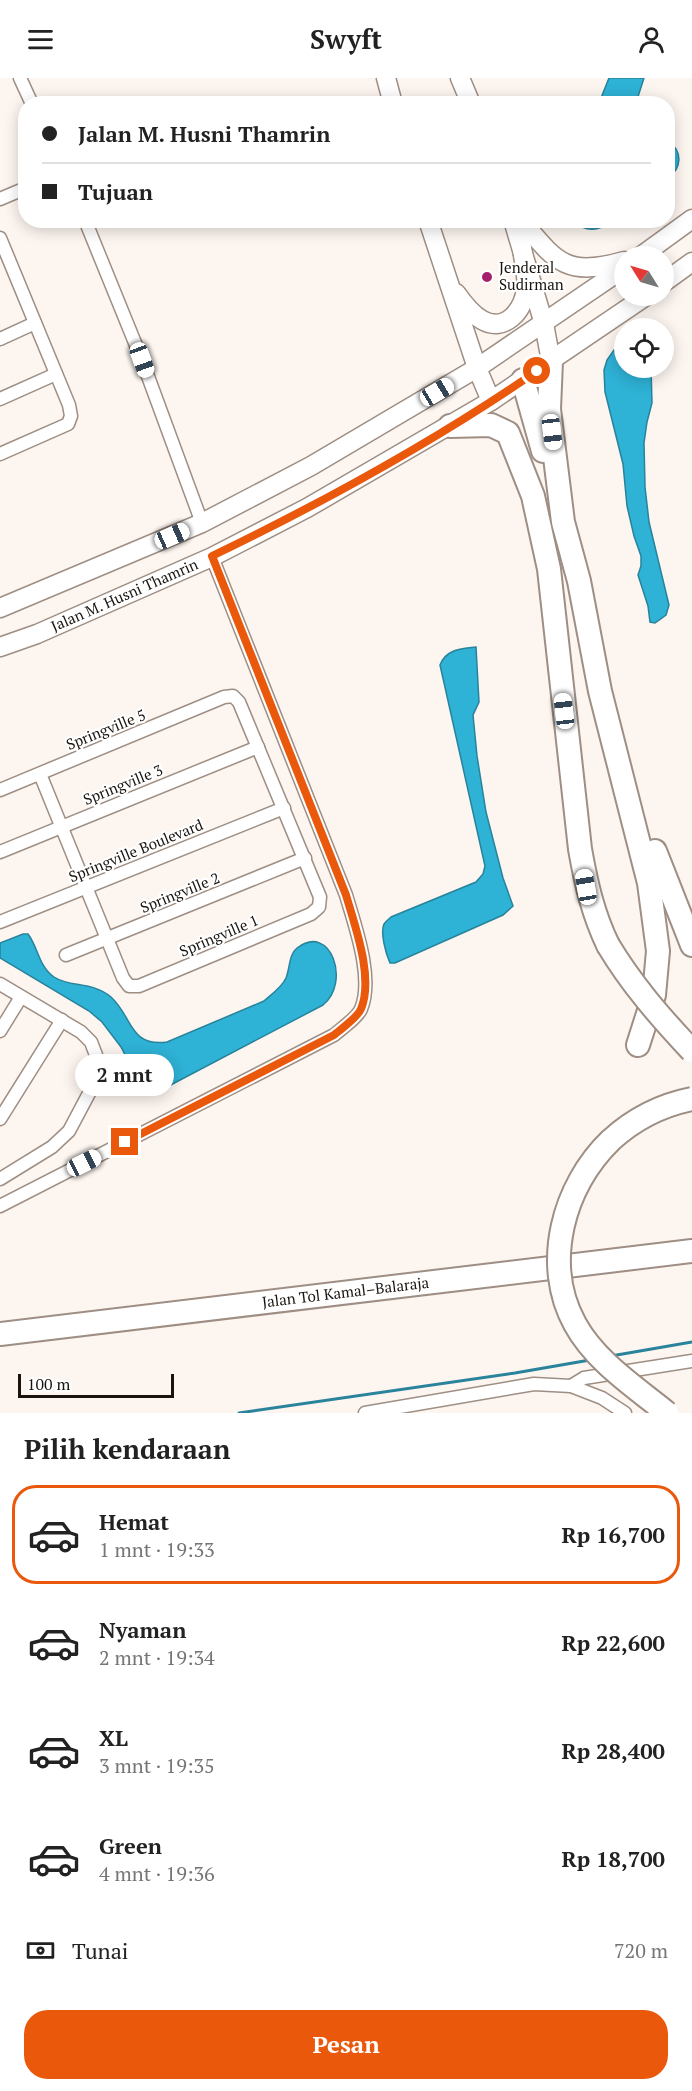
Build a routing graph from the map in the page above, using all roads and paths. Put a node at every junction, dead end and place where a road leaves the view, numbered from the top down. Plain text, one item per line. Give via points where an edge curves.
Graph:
1 (20, 78) edge
2 (386, 78) edge
3 (460, 78) edge
4 (28, 96) edge
5 (391, 96) edge
6 (468, 96) edge
7 (18, 191) edge
8 (0, 199) edge
9 (692, 219) edge
10 (88, 228) edge
11 (431, 228) edge
12 (516, 228) edge
13 (528, 228) edge
14 (0, 238) edge
15 (655, 246) edge
16 (522, 247) junction
17 (692, 262) edge
18 (614, 263) edge
19 (12, 266) junction
20 (0, 271) edge
21 (614, 275) edge
22 (674, 276) edge
23 (447, 280) junction
24 (631, 306) edge
25 (35, 323) junction
26 (544, 324) junction
27 (0, 339) edge
28 (551, 361) junction
29 (477, 368) junction
30 (56, 374) junction
31 (523, 380) junction
32 (0, 399) edge
33 (491, 400) junction
34 (450, 426) junction
35 (0, 454) edge
36 (563, 522) junction
37 (202, 523) junction
38 (212, 556) junction
39 (0, 608) edge
40 (0, 647) edge
41 (600, 691) junction
42 (258, 747) junction
43 (39, 774) junction
44 (0, 790) edge
45 (284, 808) junction
46 (61, 827) junction
47 (0, 852) edge
48 (305, 858) junction
49 (86, 887) junction
50 (0, 921) edge
51 (106, 939) junction
52 (692, 945) edge
53 (66, 955) dead end
54 (0, 984) edge
55 (21, 997) junction
56 (62, 1020) junction
57 (0, 1031) edge
58 (638, 1045) dead end
59 (692, 1051) edge
60 (692, 1099) edge
61 (0, 1119) edge
62 (0, 1179) edge
63 (0, 1206) edge
64 (692, 1251) edge
65 (0, 1334) edge
66 (692, 1361) edge
67 (571, 1386) junction
68 (365, 1413) edge
69 (625, 1413) edge
70 (667, 1413) edge

1 - 4 street
2 - 5 main road
3 - 6 main road
7 - 8 street
9 - 15 main road
10 - 37 street
11 - 23 main road
12 - 16 main road
13 - 18 main road via 549,253 570,266 588,269
14 - 19 street
16 - 23 main road via 527,286 519,309 506,322 492,324 477,317
16 - 26 main road
17 - 22 main road
19 - 20 street
19 - 25 street
21 - 26 main road
23 - 29 main road
24 - 28 main road, Jalan M. Husni Thamrin
25 - 27 street
25 - 30 street
26 - 28 main road
26 - 29 main road
28 - 31 main road, Jalan M. Husni Thamrin
28 - 36 highway via 549,410
29 - 33 main road
29 - 37 main road via 311,466
30 - 32 street
30 - 35 street via 71,416 68,424
31 - 33 main road, Jalan M. Husni Thamrin
31 - 36 highway
33 - 34 main road, Jalan M. Husni Thamrin
34 - 38 main road, Jalan M. Husni Thamrin via 307,508
34 - 59 highway, bridge via 497,426 508,433 522,465 549,568 586,887 595,918 625,973
36 - 41 highway via 579,581
37 - 39 main road
38 - 40 main road, Jalan M. Husni Thamrin
38 - 63 street via 346,895 366,984 361,1011 334,1035
41 - 52 highway
41 - 58 highway via 649,883 658,951 654,995
42 - 43 street, Springville 5 via 239,702 233,696 224,697
42 - 45 street
42 - 46 street, Springville 3
43 - 44 street, Springville 5
43 - 46 street
45 - 48 street
45 - 49 street, Springville Boulevard
46 - 47 street, Springville 3
46 - 49 street
48 - 51 street, Springville 2
48 - 51 street, Springville 1 via 320,897 319,907 311,914 139,986 129,986 123,978
49 - 50 street, Springville Boulevard
49 - 51 street
51 - 53 street, Springville 2
54 - 55 street
55 - 56 street
55 - 57 street
56 - 61 street
56 - 62 street via 91,1042 96,1055 95,1082 69,1131 52,1147
60 - 70 highway, bridge via 645,1116 611,1140 598,1155 566,1213 559,1255 564,1301 587,1342
64 - 65 highway, Jalan Tol Kamal–Balaraja
66 - 67 street via 584,1378
67 - 68 street via 534,1384
67 - 69 street via 602,1398

